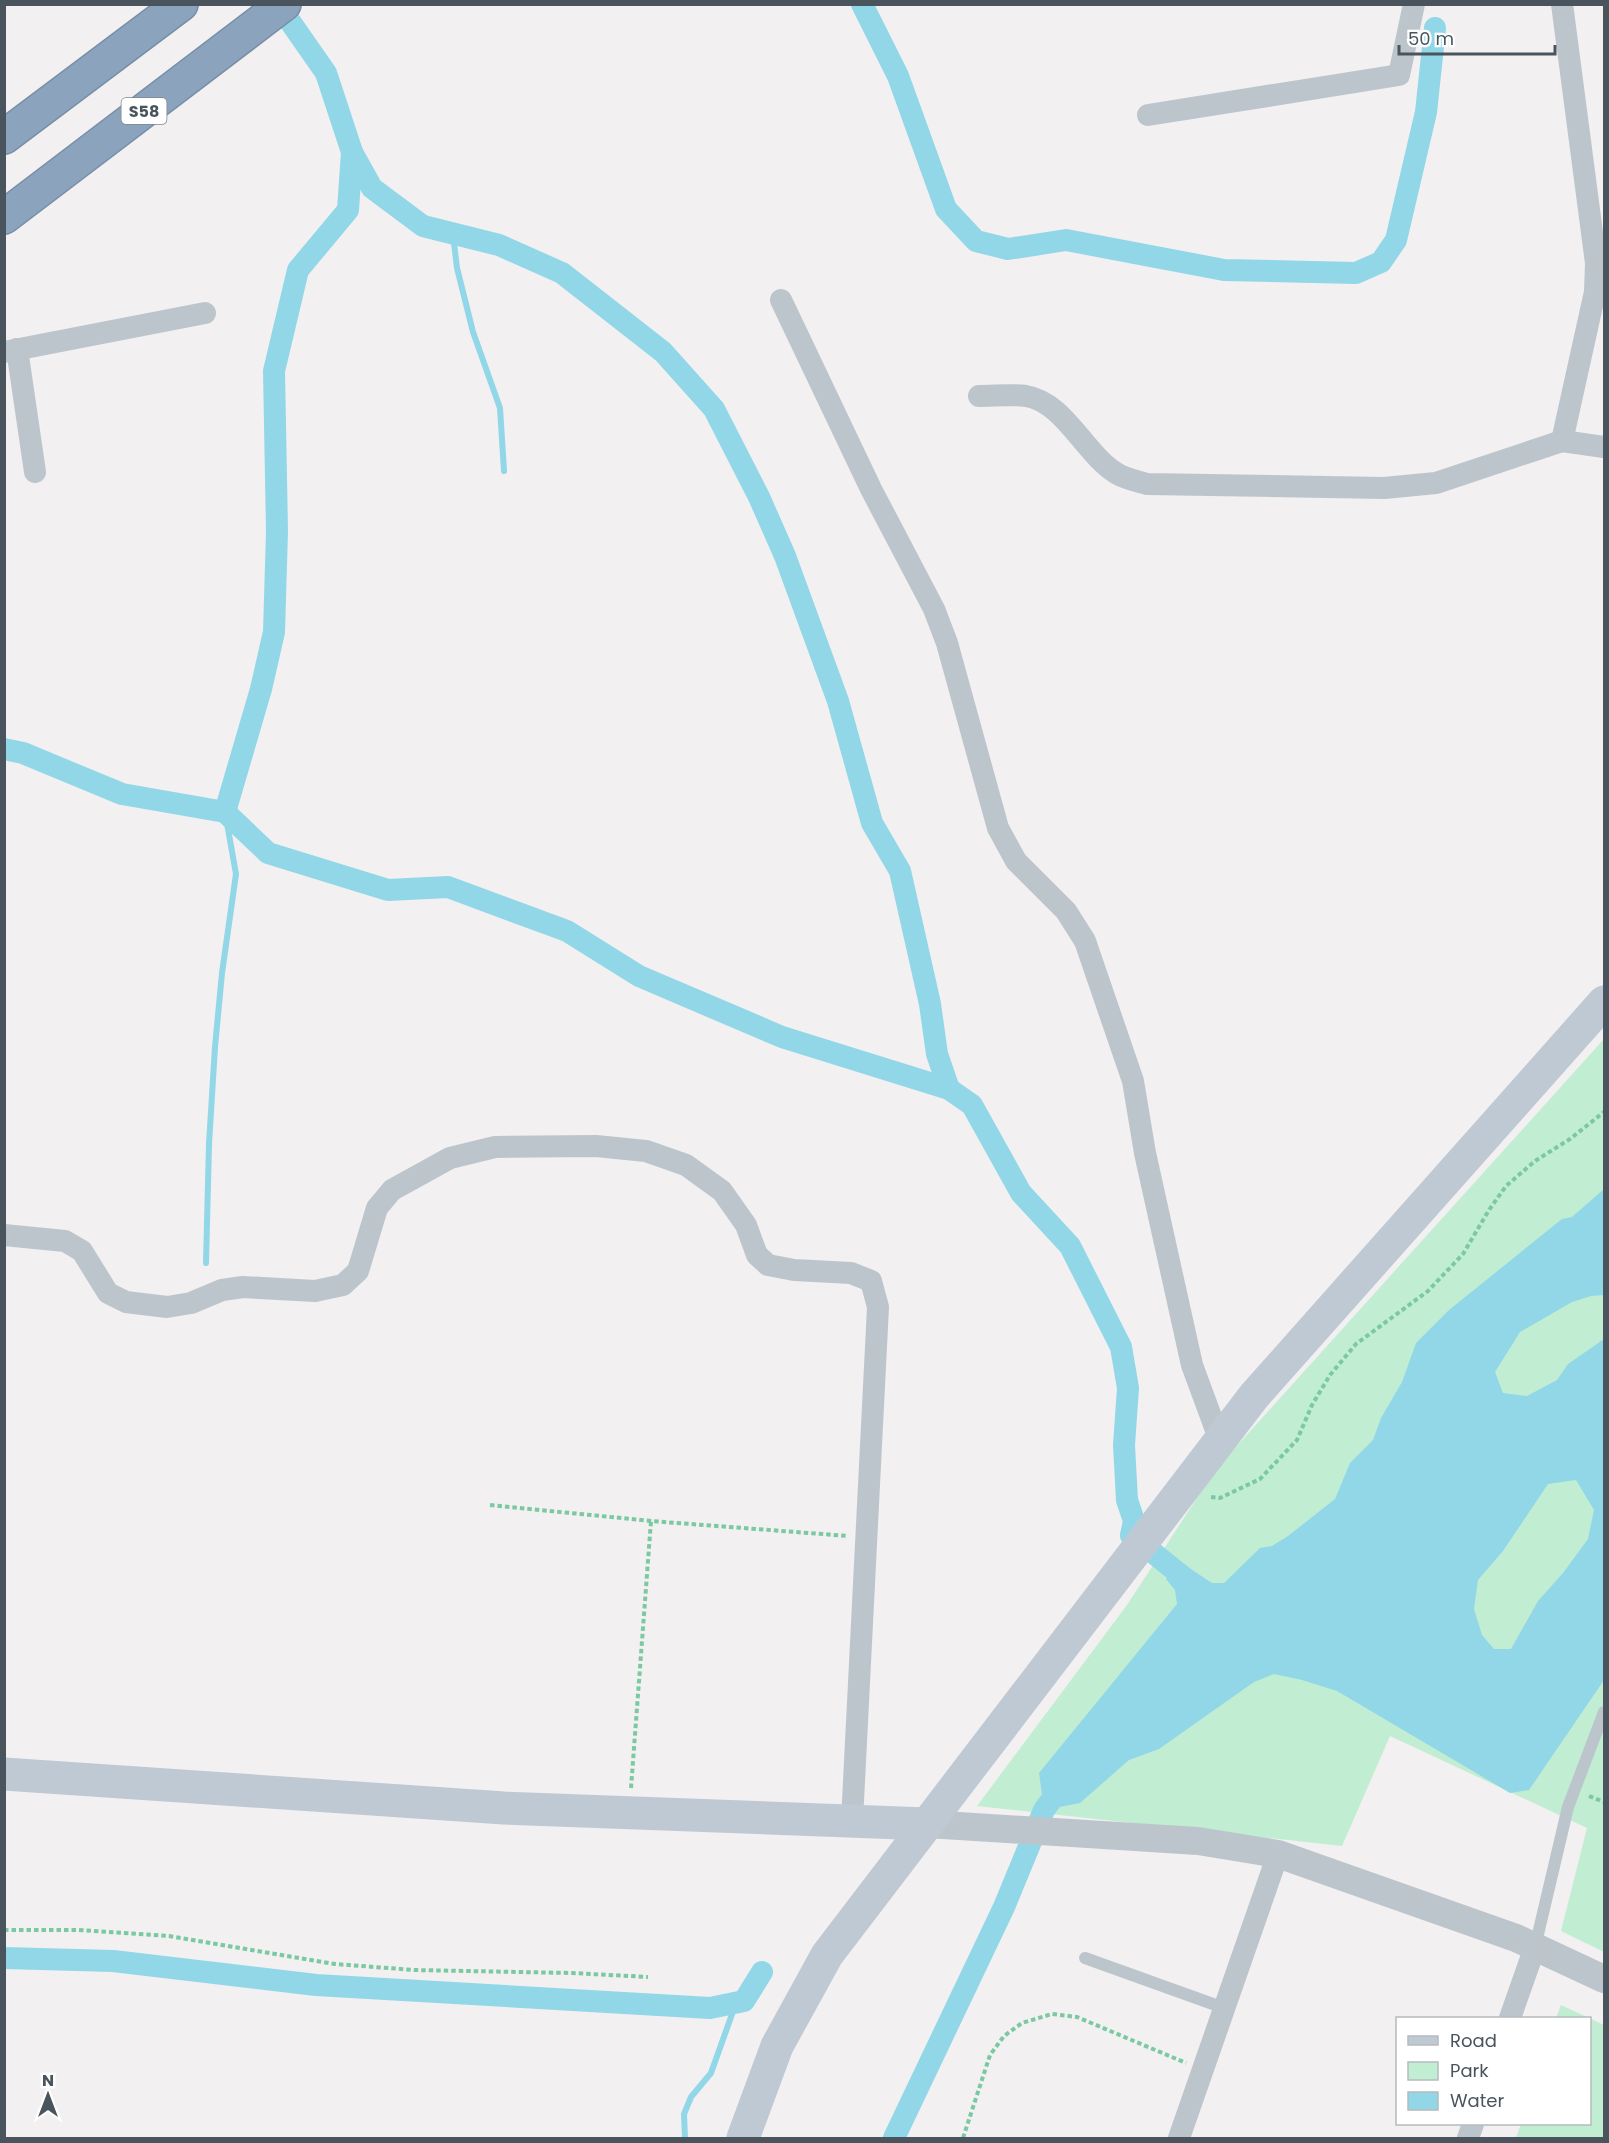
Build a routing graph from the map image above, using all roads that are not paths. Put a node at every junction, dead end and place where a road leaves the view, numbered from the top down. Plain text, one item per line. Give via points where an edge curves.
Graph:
1 (181, 4) edge
2 (284, 4) edge
3 (1414, 4) edge
4 (1562, 4) edge
5 (1148, 115) dead end
6 (4, 137) edge
7 (4, 217) edge
8 (781, 300) dead end
9 (204, 313) dead end
10 (11, 351) edge
11 (979, 396) dead end
12 (1562, 441) junction
13 (1605, 447) edge
14 (35, 472) dead end
15 (1605, 1002) edge
16 (4, 1235) edge
17 (1220, 1441) junction
18 (1605, 1712) edge
19 (4, 1774) edge
20 (852, 1821) junction
21 (927, 1824) junction
22 (1278, 1854) junction
23 (1535, 1947) junction
24 (1085, 1958) dead end
25 (1605, 1979) edge
26 (1224, 2007) junction
27 (1511, 2017) edge
28 (743, 2139) edge
29 (1179, 2139) edge

1 - 6 highway
2 - 7 highway, S58
3 - 5 street via 1399,75
4 - 12 street via 1596,263 1595,292
8 - 17 street via 871,489 934,609 998,828 1016,861 1066,911 1085,941 1133,1081 1192,1365
9 - 10 street
10 - 14 street
11 - 12 street via 1027,396 1047,405 1117,474 1147,484 1384,488 1436,483
12 - 13 street
15 - 17 main road via 1254,1396
16 - 20 street via 65,1242 82,1251 108,1293 126,1302 167,1307 243,1287 315,1292 343,1285 358,1271 377,1208 392,1190 450,1158 495,1148 596,1146 646,1150 686,1166 723,1191 746,1225 757,1255 768,1265 851,1273 871,1281 878,1307
17 - 21 main road
18 - 23 lane via 1568,1807
19 - 20 main road via 504,1808
20 - 21 main road
21 - 22 street via 1198,1840
21 - 28 main road via 827,1955 777,2046
22 - 23 street
22 - 26 street
23 - 25 street
23 - 27 street
24 - 26 lane
26 - 29 street

